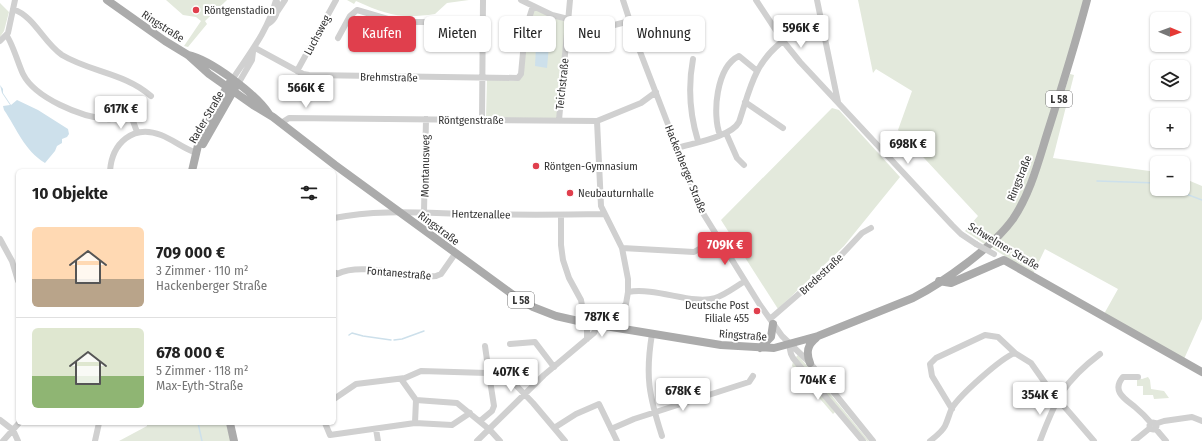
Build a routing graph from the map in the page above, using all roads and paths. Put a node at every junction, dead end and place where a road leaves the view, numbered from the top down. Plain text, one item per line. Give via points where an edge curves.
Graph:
1 (15, 0) edge
2 (106, 0) edge
3 (276, 0) edge
4 (285, 0) edge
5 (336, 0) edge
6 (483, 0) edge
7 (521, 0) edge
8 (570, 0) edge
9 (623, 0) edge
10 (756, 0) edge
11 (818, 0) edge
12 (1087, 0) edge
13 (118, 3) edge
14 (533, 6) junction
15 (13, 9) junction
16 (277, 12) junction
17 (483, 16) edge
18 (568, 16) edge
19 (628, 16) edge
20 (564, 18) edge
21 (424, 22) edge
22 (268, 24) junction
23 (6, 35) junction
24 (338, 38) dead end
25 (782, 41) junction
26 (0, 42) edge
27 (254, 50) junction
28 (483, 52) edge
29 (565, 52) edge
30 (641, 52) edge
31 (692, 60) dead end
32 (756, 70) junction
33 (297, 71) junction
34 (482, 78) junction
35 (233, 86) junction
36 (656, 92) junction
37 (150, 96) dead end
38 (745, 102) junction
39 (839, 104) junction
40 (426, 119) junction
41 (482, 120) junction
42 (559, 120) junction
43 (596, 121) junction
44 (281, 123) junction
45 (783, 128) dead end
46 (137, 132) junction
47 (723, 134) junction
48 (698, 141) junction
49 (677, 148) junction
50 (197, 153) junction
51 (744, 165) dead end
52 (110, 169) edge
53 (193, 169) edge
54 (424, 212) junction
55 (401, 213) junction
56 (604, 214) junction
57 (561, 215) junction
58 (336, 216) edge
59 (871, 228) dead end
60 (718, 238) junction
61 (0, 239) edge
62 (622, 248) junction
63 (455, 254) junction
64 (1004, 260) junction
65 (336, 273) edge
66 (16, 274) edge
67 (745, 281) junction
68 (940, 281) junction
69 (628, 292) junction
70 (771, 321) junction
71 (586, 323) junction
72 (602, 325) junction
73 (652, 334) junction
74 (818, 336) junction
75 (587, 340) junction
76 (510, 344) dead end
77 (789, 345) junction
78 (484, 346) dead end
79 (760, 348) junction
80 (1015, 353) junction
81 (1100, 354) dead end
82 (810, 363) junction
83 (554, 367) junction
84 (1202, 372) edge
85 (488, 374) junction
86 (753, 376) dead end
87 (1138, 377) dead end
88 (401, 379) junction
89 (510, 379) dead end
90 (525, 394) junction
91 (336, 397) edge
92 (1057, 398) junction
93 (416, 400) junction
94 (952, 409) junction
95 (654, 412) junction
96 (470, 414) junction
97 (0, 420) edge
98 (480, 421) junction
99 (1202, 421) edge
100 (415, 423) junction
101 (17, 425) edge
102 (99, 425) edge
103 (230, 425) edge
104 (326, 425) edge
105 (1153, 426) junction
106 (554, 428) junction
107 (376, 429) junction
108 (611, 429) junction
109 (13, 430) junction
110 (490, 430) junction
111 (662, 436) dead end
112 (3, 441) edge
113 (18, 441) edge
114 (95, 441) edge
115 (234, 441) edge
116 (378, 441) edge
117 (477, 441) edge
118 (500, 441) edge
119 (565, 441) edge
120 (616, 441) edge
121 (863, 441) edge
122 (873, 441) edge
123 (930, 441) edge
124 (1040, 441) edge
125 (1094, 441) edge
126 (1134, 441) edge
127 (1166, 441) edge

1 - 15 street
2 - 13 main road, Ringstraße
3 - 4 street
3 - 16 street
3 - 22 street, Rader Straße
4 - 16 street, Rader Straße
5 - 33 street, Luchsweg
6 - 17 street
7 - 14 street
8 - 18 street, Teichstraße
9 - 19 street, Hackenberger Straße
10 - 25 street, Schwelmer Straße
11 - 39 street
12 - 68 main road, Ringstraße / L 58 via 1066,78 1021,205 1010,223 990,243
13 - 35 main road, Ringstraße via 165,41 188,55 200,58
14 - 20 street
14 - 34 street, Brehmstraße via 526,24 520,77
15 - 23 street
15 - 37 street via 28,18 62,54 134,83
16 - 22 street, Rader Straße
21 - 24 street via 398,22 357,10 350,16
22 - 27 street, Rader Straße
23 - 26 street
23 - 46 street via 11,41 15,58 27,81 36,90 84,114 108,119 128,117 133,121
25 - 32 street
25 - 39 street, Schwelmer Straße
27 - 33 street, Brehmstraße
27 - 35 street, Rader Straße via 252,60
28 - 34 street
29 - 42 street, Teichstraße
30 - 36 street, Hackenberger Straße
31 - 48 street via 691,102
32 - 38 street
32 - 47 street via 739,56 725,72 716,103 716,118
33 - 34 street, Brehmstraße via 309,75
34 - 41 street
35 - 44 main road, Ringstraße / L 58 via 263,104
35 - 50 main road, Rader Straße via 199,141
36 - 43 street, Röntgenstraße via 641,103
36 - 49 street, Hackenberger Straße
38 - 45 street
38 - 47 street via 737,125
39 - 64 street, Schwelmer Straße, bridge via 961,234
40 - 41 street, Röntgenstraße
40 - 44 street, Röntgenstraße via 288,118
40 - 54 street, Montanusweg
41 - 42 street, Röntgenstraße
42 - 43 street, Röntgenstraße
43 - 56 street via 601,206
44 - 55 main road, Ringstraße / L 58
46 - 50 street via 146,131 161,135
46 - 52 street via 124,138 118,145 112,157
47 - 48 street
47 - 51 street
48 - 49 street
49 - 60 street, Hackenberger Straße via 697,203
50 - 53 main road, Rader Straße
54 - 55 street, Hentzenallee
54 - 57 street, Hentzenallee
55 - 58 street, Hentzenallee
55 - 63 main road, Ringstraße / L 58
56 - 57 street, Hentzenallee
56 - 62 street
57 - 71 street via 563,260 581,300
59 - 70 street, Bredestraße via 862,233 830,267
60 - 62 street via 694,252
60 - 67 street, Hackenberger Straße
61 - 66 street
62 - 69 street
63 - 65 street, Fontanestraße via 441,274 436,276 404,275 364,269
63 - 71 main road, Ringstraße / L 58 via 533,307
64 - 68 main road via 951,283
64 - 84 main road, Schwelmer Straße
67 - 69 street via 719,297 707,300 655,291
67 - 70 street, Hackenberger Straße
68 - 74 main road, Ringstraße / L 58 via 913,298
69 - 72 street via 624,307
70 - 77 street, Hackenberger Straße
70 - 79 main road via 771,337
71 - 72 main road, Ringstraße / L 58
71 - 75 street
72 - 73 main road, Ringstraße / L 58
72 - 75 street
73 - 79 main road, Ringstraße / L 58 via 721,345
73 - 95 street via 648,375
74 - 77 main road, Ringstraße / L 58
74 - 82 main road via 807,350
75 - 83 street
76 - 83 street via 535,342
77 - 79 main road, Ringstraße / L 58
77 - 82 street, Hackenberger Straße
77 - 121 street, Hackenberger Straße via 793,358
78 - 85 street
80 - 92 street via 1031,363
80 - 94 street via 992,368
80 - 94 street via 998,337 987,335 934,360 930,364 931,372
81 - 92 street via 1073,376
82 - 122 street, Hackenberger Straße
83 - 90 street
85 - 88 street via 421,371
85 - 98 street via 494,406
86 - 95 street via 749,382
87 - 105 street via 1123,377 1118,391
88 - 91 street via 356,384
88 - 93 street
89 - 90 street
90 - 106 street
90 - 110 street
92 - 124 street
92 - 125 street
93 - 96 street via 456,402
93 - 100 street
94 - 123 street via 945,427
95 - 108 street
95 - 111 street
96 - 98 street
96 - 100 street via 452,425
97 - 109 street
98 - 110 street
99 - 105 street via 1192,417 1164,421
100 - 107 street
101 - 109 street
102 - 114 street
103 - 115 main road
104 - 107 street via 330,435
105 - 126 street
105 - 127 street
106 - 108 street via 599,404
106 - 119 street
107 - 116 street
108 - 120 street
109 - 112 street
109 - 113 street
110 - 117 street
110 - 118 street

